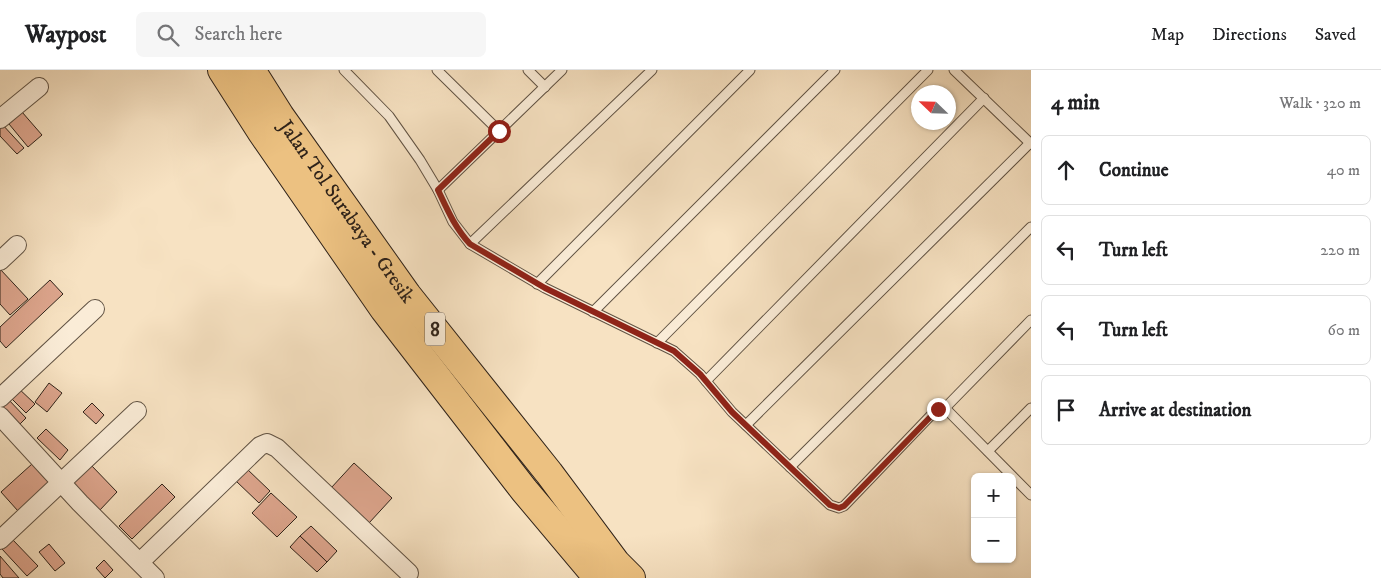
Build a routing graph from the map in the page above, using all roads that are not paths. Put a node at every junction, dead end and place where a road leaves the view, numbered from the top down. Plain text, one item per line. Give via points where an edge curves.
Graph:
1 (437, 70) edge
2 (528, 70) edge
3 (562, 70) edge
4 (652, 70) edge
5 (750, 70) edge
6 (835, 70) edge
7 (928, 70) edge
8 (954, 70) edge
9 (350, 72) edge
10 (236, 77) edge
11 (39, 87) dead end
12 (545, 87) junction
13 (984, 98) junction
14 (0, 119) edge
15 (499, 131) junction
16 (1030, 143) edge
17 (438, 190) junction
18 (1031, 227) edge
19 (470, 244) junction
20 (17, 245) dead end
21 (0, 262) edge
22 (537, 284) junction
23 (95, 309) dead end
24 (593, 312) junction
25 (1031, 320) edge
26 (656, 343) junction
27 (706, 381) junction
28 (0, 398) edge
29 (1031, 408) edge
30 (944, 409) junction
31 (137, 411) dead end
32 (0, 416) edge
33 (746, 425) junction
34 (988, 451) junction
35 (790, 467) junction
36 (62, 483) junction
37 (1031, 494) edge
38 (0, 540) edge
39 (140, 562) junction
40 (409, 573) dead end
41 (618, 574) edge
42 (153, 577) edge

1 - 15 lane
2 - 12 lane
3 - 12 lane
4 - 19 lane
5 - 22 lane
6 - 24 lane
7 - 26 lane
8 - 13 lane
9 - 17 lane via 389,116
10 - 41 highway, Jalan Tol Surabaya - Gresik / 8 via 280,116 408,295 549,473
11 - 14 street
12 - 15 lane
13 - 16 lane
13 - 27 lane
15 - 17 lane
16 - 33 lane
17 - 19 lane via 453,222
18 - 35 lane
19 - 22 lane
20 - 21 street
22 - 24 lane
23 - 28 street
24 - 26 lane
25 - 30 lane
26 - 27 lane via 674,351
27 - 33 lane
29 - 34 lane
30 - 34 lane
30 - 35 lane via 936,410 839,508 830,505
31 - 36 street
32 - 36 street
33 - 35 lane
34 - 37 lane
36 - 38 street
36 - 39 street
39 - 40 street via 260,446 267,443 277,448
39 - 42 street

